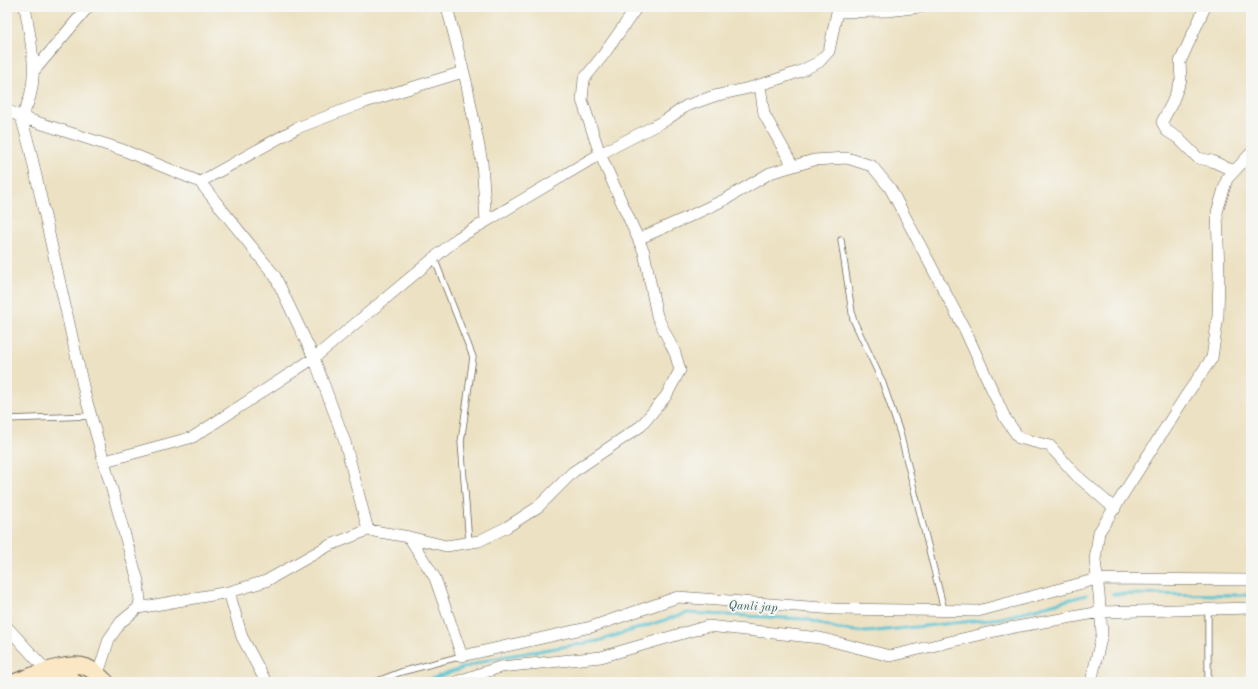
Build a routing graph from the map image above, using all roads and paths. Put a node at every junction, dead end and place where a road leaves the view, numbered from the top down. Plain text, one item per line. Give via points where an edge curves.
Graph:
1 (26, 7) edge
2 (88, 7) edge
3 (447, 7) edge
4 (637, 7) edge
5 (920, 7) edge
6 (1205, 7) edge
7 (837, 9) edge
8 (33, 72) junction
9 (464, 72) junction
10 (760, 85) junction
11 (7, 110) edge
12 (21, 117) junction
13 (1251, 153) edge
14 (600, 154) junction
15 (793, 166) junction
16 (1234, 171) junction
17 (200, 182) junction
18 (486, 221) junction
19 (638, 239) junction
20 (841, 240) dead end
21 (434, 258) junction
22 (314, 358) junction
23 (91, 416) junction
24 (7, 419) edge
25 (105, 461) junction
26 (1114, 509) junction
27 (368, 530) junction
28 (409, 537) junction
29 (469, 542) junction
30 (1097, 579) junction
31 (1251, 580) edge
32 (229, 592) junction
33 (138, 608) junction
34 (1251, 608) edge
35 (1208, 609) junction
36 (944, 610) junction
37 (1101, 612) junction
38 (7, 627) edge
39 (462, 656) junction
40 (47, 671) junction
41 (102, 678) edge
42 (15, 682) edge
43 (75, 682) edge
44 (266, 682) edge
45 (375, 682) edge
46 (456, 682) edge
47 (1091, 682) edge
48 (1208, 682) edge

1 - 8 street
2 - 8 street
3 - 9 street
4 - 14 street via 584,79 582,100
5 - 7 street via 888,11
6 - 16 street via 1180,62 1181,80 1162,122 1167,131 1198,158
7 - 10 street via 828,51 819,62
8 - 12 street via 27,108
9 - 17 street via 365,102 297,128
9 - 18 street via 482,162
10 - 14 street via 686,106 666,120
10 - 15 street via 764,114
11 - 12 street
12 - 17 street via 123,150
12 - 23 street
13 - 16 street
14 - 18 street
14 - 19 street
15 - 19 street via 770,173 726,199
15 - 26 street via 814,160 847,158 872,166 890,188 965,330 1005,418 1019,438 1050,446 1076,475
16 - 26 street via 1227,179 1217,212 1218,316 1212,358
17 - 22 street via 275,276
18 - 21 street via 458,238
19 - 29 street via 644,252 657,316 675,353 680,370 666,396 641,426 573,472 538,507 507,527 479,541
20 - 36 lane via 853,319 882,381 900,433
21 - 22 street
21 - 29 lane via 473,357 461,442
22 - 25 street via 194,437
22 - 27 street via 345,442
23 - 24 lane
23 - 25 street
25 - 33 street via 138,581
26 - 30 street via 1099,532 1095,560
27 - 28 street
27 - 32 street via 328,546 266,581
28 - 29 street via 446,546
28 - 39 street via 435,578
30 - 31 street
30 - 36 street via 978,611
30 - 37 street
32 - 33 street
32 - 44 street via 242,637
33 - 41 street via 121,622 109,639
34 - 35 street
35 - 37 street
35 - 48 lane
36 - 39 street via 835,609 678,597 591,627
37 - 46 street via 1004,629 890,656 820,638 708,626 601,657 500,667
37 - 47 street via 1102,634
38 - 40 street
39 - 45 lane via 401,672
40 - 41 main road via 75,665 87,668
40 - 42 main road
40 - 43 main road

